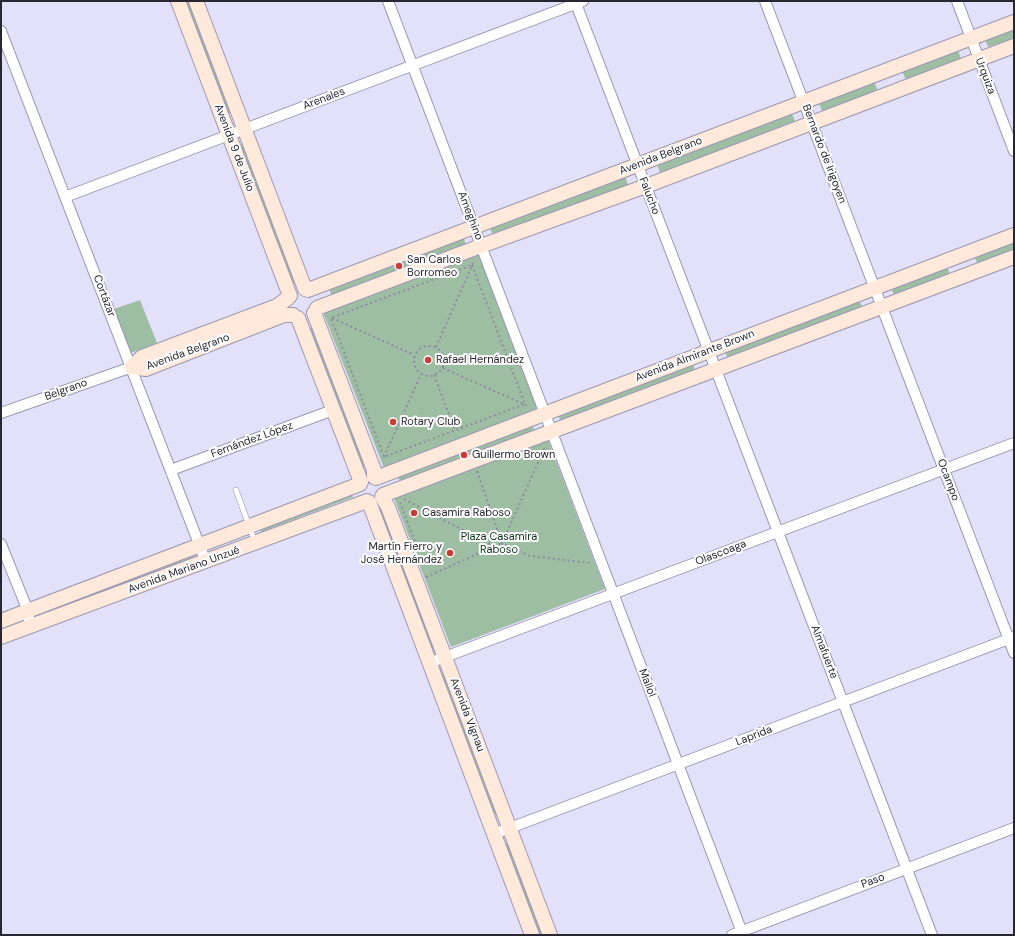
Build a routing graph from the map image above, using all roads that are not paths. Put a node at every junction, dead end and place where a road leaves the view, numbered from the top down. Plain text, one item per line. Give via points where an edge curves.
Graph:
1 (178, 1) edge
2 (196, 1) edge
3 (388, 1) edge
4 (765, 1) edge
5 (957, 1) edge
6 (578, 2) edge
7 (1014, 22) edge
8 (1, 31) edge
9 (971, 38) junction
10 (1014, 46) edge
11 (979, 59) junction
12 (413, 66) junction
13 (804, 102) junction
14 (812, 123) junction
15 (245, 130) junction
16 (229, 136) junction
17 (1014, 151) edge
18 (638, 165) junction
19 (646, 186) junction
20 (65, 197) junction
21 (474, 227) junction
22 (1014, 234) edge
23 (481, 246) junction
24 (1014, 257) edge
25 (875, 288) junction
26 (307, 290) junction
27 (289, 297) junction
28 (882, 307) junction
29 (315, 311) junction
30 (296, 317) junction
31 (214, 336) junction
32 (709, 351) junction
33 (132, 367) junction
34 (716, 369) junction
35 (333, 410) junction
36 (1, 413) edge
37 (545, 414) junction
38 (551, 430) junction
39 (1014, 443) edge
40 (944, 469) junction
41 (171, 470) junction
42 (369, 480) junction
43 (236, 490) dead end
44 (378, 497) junction
45 (249, 526) junction
46 (778, 531) junction
47 (1, 544) edge
48 (256, 544) junction
49 (200, 545) junction
50 (206, 562) junction
51 (613, 593) junction
52 (28, 611) junction
53 (1, 621) edge
54 (30, 626) junction
55 (1, 638) edge
56 (1011, 638) edge
57 (1014, 653) edge
58 (444, 657) junction
59 (429, 663) junction
60 (843, 702) junction
61 (678, 765) junction
62 (509, 828) junction
63 (1014, 828) edge
64 (494, 834) junction
65 (907, 869) junction
66 (739, 934) edge
67 (532, 935) edge
68 (550, 935) edge
69 (932, 935) edge

1 - 16 main road, Avenida 9 de Julio
2 - 15 main road, Avenida 9 de Julio
3 - 12 street, Ameghino
4 - 13 street, Bernardo de Irigoyen
5 - 9 street, Urquiza
6 - 12 street, Arenales
6 - 18 street, Falucho
7 - 9 main road, Avenida Belgrano
8 - 20 street, Cortázar
9 - 11 street, Urquiza
9 - 13 main road, Avenida Belgrano
10 - 11 main road, Avenida Belgrano
11 - 14 main road, Avenida Belgrano
11 - 17 street, Urquiza
12 - 15 street, Arenales
12 - 21 street, Ameghino
13 - 14 street, Bernardo de Irigoyen
13 - 18 main road, Avenida Belgrano
14 - 19 main road, Avenida Belgrano
14 - 25 street, Bernardo de Irigoyen
15 - 16 street, Arenales
15 - 26 main road, Avenida 9 de Julio
16 - 20 street, Arenales
16 - 27 main road, Avenida 9 de Julio
18 - 19 street, Falucho
18 - 21 main road, Avenida Belgrano
19 - 23 main road, Avenida Belgrano
19 - 32 street, Falucho
20 - 33 street, Cortázar
21 - 23 street, Ameghino
21 - 26 main road, Avenida Belgrano
22 - 25 main road, Avenida Almirante Brown
23 - 29 main road, Avenida Belgrano
23 - 37 street, Ameghino
24 - 28 main road, Avenida Almirante Brown
25 - 28 street, Bernardo de Irigoyen
25 - 32 main road, Avenida Almirante Brown
26 - 27 main road via 298,289
26 - 29 main road via 317,299
27 - 30 main road via 288,309
27 - 31 main road, Avenida Belgrano via 277,306
28 - 34 main road, Avenida Almirante Brown
28 - 40 street, Ocampo
29 - 30 main road via 307,318
29 - 42 main road via 374,470
30 - 31 main road, Avenida Belgrano via 284,315
30 - 35 main road
31 - 33 main road, Avenida Belgrano via 142,357
32 - 34 street, Falucho
32 - 37 main road, Avenida Almirante Brown
33 - 36 street, Belgrano
33 - 41 street, Cortázar
34 - 38 main road, Avenida Almirante Brown
34 - 46 street, Almafuerte
35 - 41 street, Fernández López
35 - 42 main road
37 - 38 street, Ameghino
37 - 42 main road, Avenida Almirante Brown
38 - 44 main road, Avenida Almirante Brown
38 - 51 street, Mallol
39 - 40 street, Olascoaga
40 - 46 street, Olascoaga
40 - 56 street, Ocampo
41 - 49 street, Cortázar
42 - 44 main road via 384,487
42 - 44 main road via 360,494
42 - 45 main road, Avenida Mariano Unzué
43 - 45 lane
44 - 48 main road, Avenida Mariano Unzué
44 - 58 main road, Avenida Vignau via 388,508
44 - 59 main road, Avenida Vignau
45 - 48 lane
45 - 49 main road, Avenida Mariano Unzué
46 - 51 street, Olascoaga
46 - 60 street, Almafuerte
47 - 52 street
48 - 50 main road, Avenida Mariano Unzué
49 - 50 street, Cortázar
49 - 52 main road, Avenida Mariano Unzué
50 - 54 main road, Avenida Mariano Unzué
51 - 58 street, Olascoaga
51 - 61 street, Mallol
52 - 53 main road, Avenida Mariano Unzué
52 - 54 street
54 - 55 main road, Avenida Mariano Unzué
56 - 57 street, Ocampo
56 - 60 street, Laprida
58 - 59 street, Olascoaga
58 - 62 main road, Avenida Vignau
59 - 64 main road, Avenida Vignau
60 - 61 street, Laprida
60 - 65 street, Almafuerte
61 - 62 street, Laprida
61 - 66 street, Mallol
62 - 64 street, Laprida
62 - 68 main road, Avenida Vignau
63 - 65 street, Paso
64 - 67 main road, Avenida Vignau
65 - 66 street, Paso
65 - 69 street, Almafuerte

